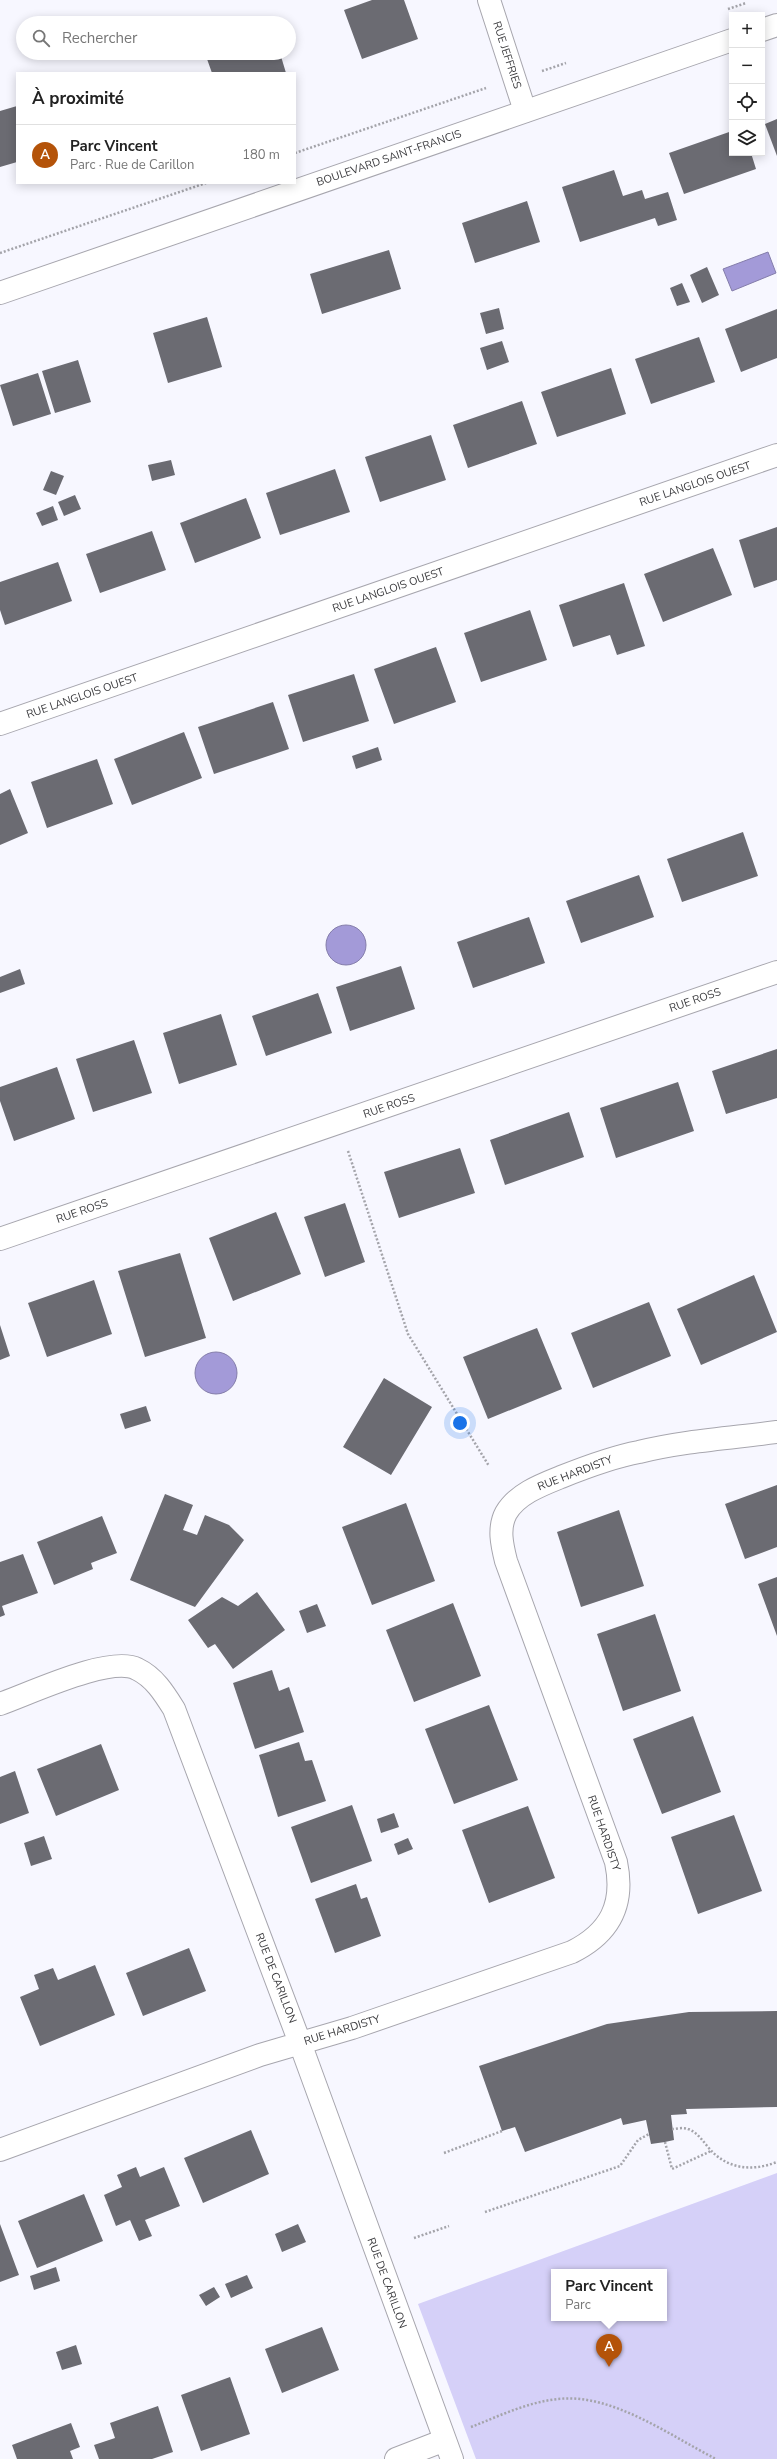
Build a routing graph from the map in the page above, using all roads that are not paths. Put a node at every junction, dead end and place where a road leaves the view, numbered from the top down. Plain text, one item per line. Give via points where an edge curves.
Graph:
1 (489, 0) edge
2 (777, 25) edge
3 (765, 29) edge
4 (729, 41) edge
5 (525, 110) junction
6 (0, 293) edge
7 (777, 455) edge
8 (0, 724) edge
9 (777, 972) edge
10 (0, 1239) edge
11 (777, 1432) edge
12 (0, 1704) edge
13 (300, 2043) junction
14 (0, 2150) edge
15 (448, 2450) edge
16 (396, 2459) edge

1 - 5 street, RUE JEFFRIES
2 - 3 street
4 - 5 street, BOULEVARD SAINT-FRANCIS
5 - 6 street, BOULEVARD SAINT-FRANCIS
7 - 8 street, RUE LANGLOIS OUEST
9 - 10 street, RUE ROSS
11 - 13 street, RUE HARDISTY via 620,1456 532,1490 518,1500 506,1514 501,1528 506,1561 616,1862 619,1878 618,1896 612,1916 601,1933 588,1944 572,1952 352,2028
12 - 13 street, RUE DE CARILLON via 96,1669 116,1666 136,1668 160,1688 174,1708
13 - 14 street, RUE HARDISTY via 260,2055
13 - 15 street, RUE DE CARILLON
15 - 16 street

